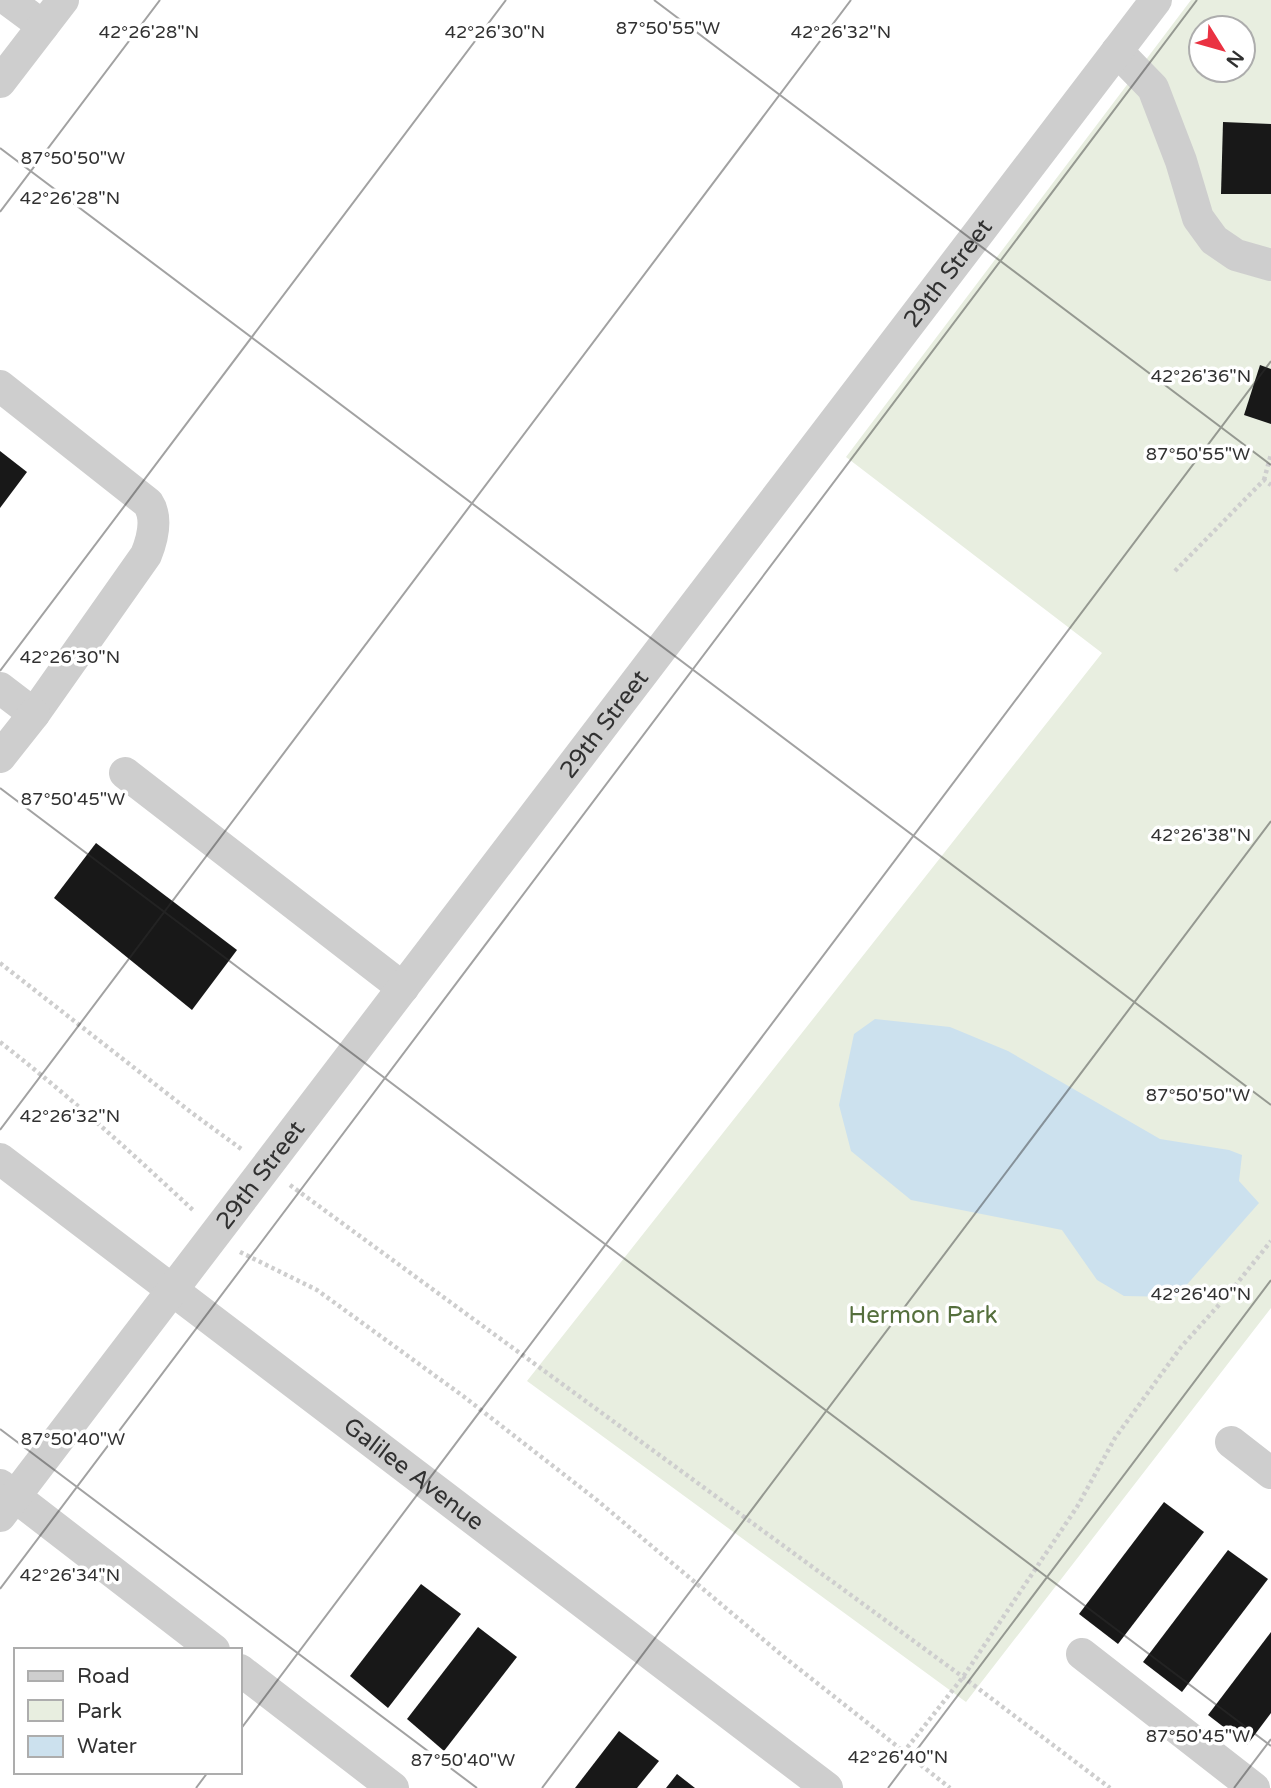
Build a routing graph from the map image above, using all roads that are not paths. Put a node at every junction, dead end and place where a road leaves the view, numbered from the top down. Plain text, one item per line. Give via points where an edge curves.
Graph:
1 (8, 0) edge
2 (63, 0) edge
3 (1156, 0) edge
4 (43, 26) junction
5 (1117, 51) junction
6 (1, 79) edge
7 (1271, 265) edge
8 (0, 386) edge
9 (0, 688) edge
10 (34, 714) junction
11 (0, 757) edge
12 (125, 773) dead end
13 (403, 988) junction
14 (0, 1159) edge
15 (173, 1290) junction
16 (1231, 1442) dead end
17 (1271, 1473) edge
18 (5, 1499) edge
19 (211, 1648) edge
20 (1082, 1654) dead end
21 (242, 1672) edge
22 (393, 1788) edge
23 (827, 1788) edge
24 (1254, 1788) edge

1 - 4 street
2 - 4 street
3 - 5 street, 29th Street
4 - 6 street
5 - 7 street via 1153,88 1198,218 1214,240 1236,255
5 - 13 street, 29th Street
8 - 10 street via 152,508 153,538 146,555
9 - 10 street
10 - 11 street
12 - 13 street
13 - 15 street, 29th Street
14 - 15 street, Galilee Avenue
15 - 18 street, 29th Street
15 - 23 street, Galilee Avenue
16 - 17 street
18 - 19 street
20 - 24 street
21 - 22 street

